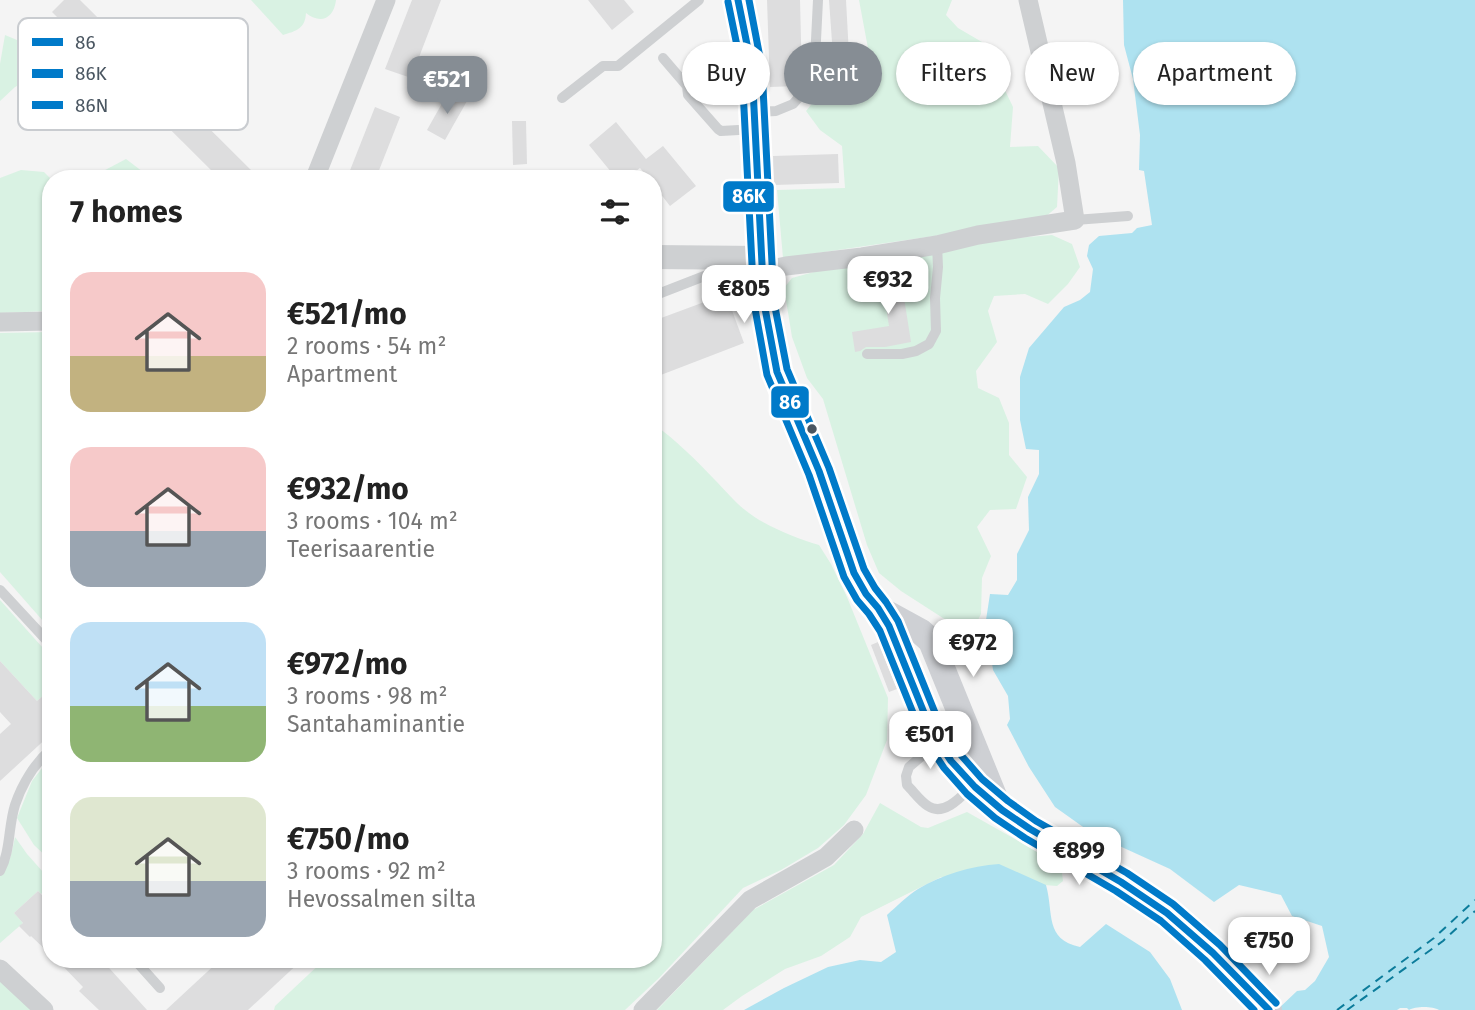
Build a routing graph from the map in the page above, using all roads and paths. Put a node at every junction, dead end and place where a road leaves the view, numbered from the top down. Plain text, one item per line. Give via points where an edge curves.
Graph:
1 (386, 0) edge
2 (699, 0) edge
3 (738, 0) edge
4 (818, 0) edge
5 (1028, 0) edge
6 (663, 58) dead end
7 (562, 98) dead end
8 (756, 121) junction
9 (318, 170) edge
10 (1128, 216) dead end
11 (1075, 220) junction
12 (937, 245) junction
13 (662, 258) edge
14 (762, 264) junction
15 (662, 292) edge
16 (42, 321) edge
17 (0, 322) edge
18 (867, 354) dead end
19 (0, 590) edge
20 (878, 608) junction
21 (42, 635) edge
22 (967, 727) junction
23 (938, 742) junction
24 (42, 757) edge
25 (979, 780) junction
26 (854, 830) dead end
27 (0, 871) edge
28 (142, 968) edge
29 (0, 969) edge
30 (160, 988) dead end
31 (44, 1010) edge
32 (643, 1010) edge
33 (1269, 1010) edge

1 - 9 street
2 - 7 lane via 618,66 603,66
3 - 8 main road via 752,68
4 - 8 lane via 814,80 793,104
5 - 11 street
6 - 8 lane via 718,129
8 - 14 main road
10 - 11 lane
11 - 12 street
12 - 14 street via 786,266
12 - 18 lane via 936,331 929,344 902,354
13 - 14 street
14 - 15 lane via 707,275
14 - 20 main road via 777,372 819,471 854,573
16 - 17 street
19 - 21 lane
20 - 22 main road via 931,641
20 - 23 main road
22 - 23 lane
22 - 25 main road
23 - 25 main road via 957,768
23 - 25 lane via 909,767 906,776 907,785 929,807 953,803
24 - 27 lane via 14,806
25 - 33 main road via 999,808 1036,835 1152,902
26 - 32 street via 826,857 750,901
28 - 30 lane
29 - 31 street

